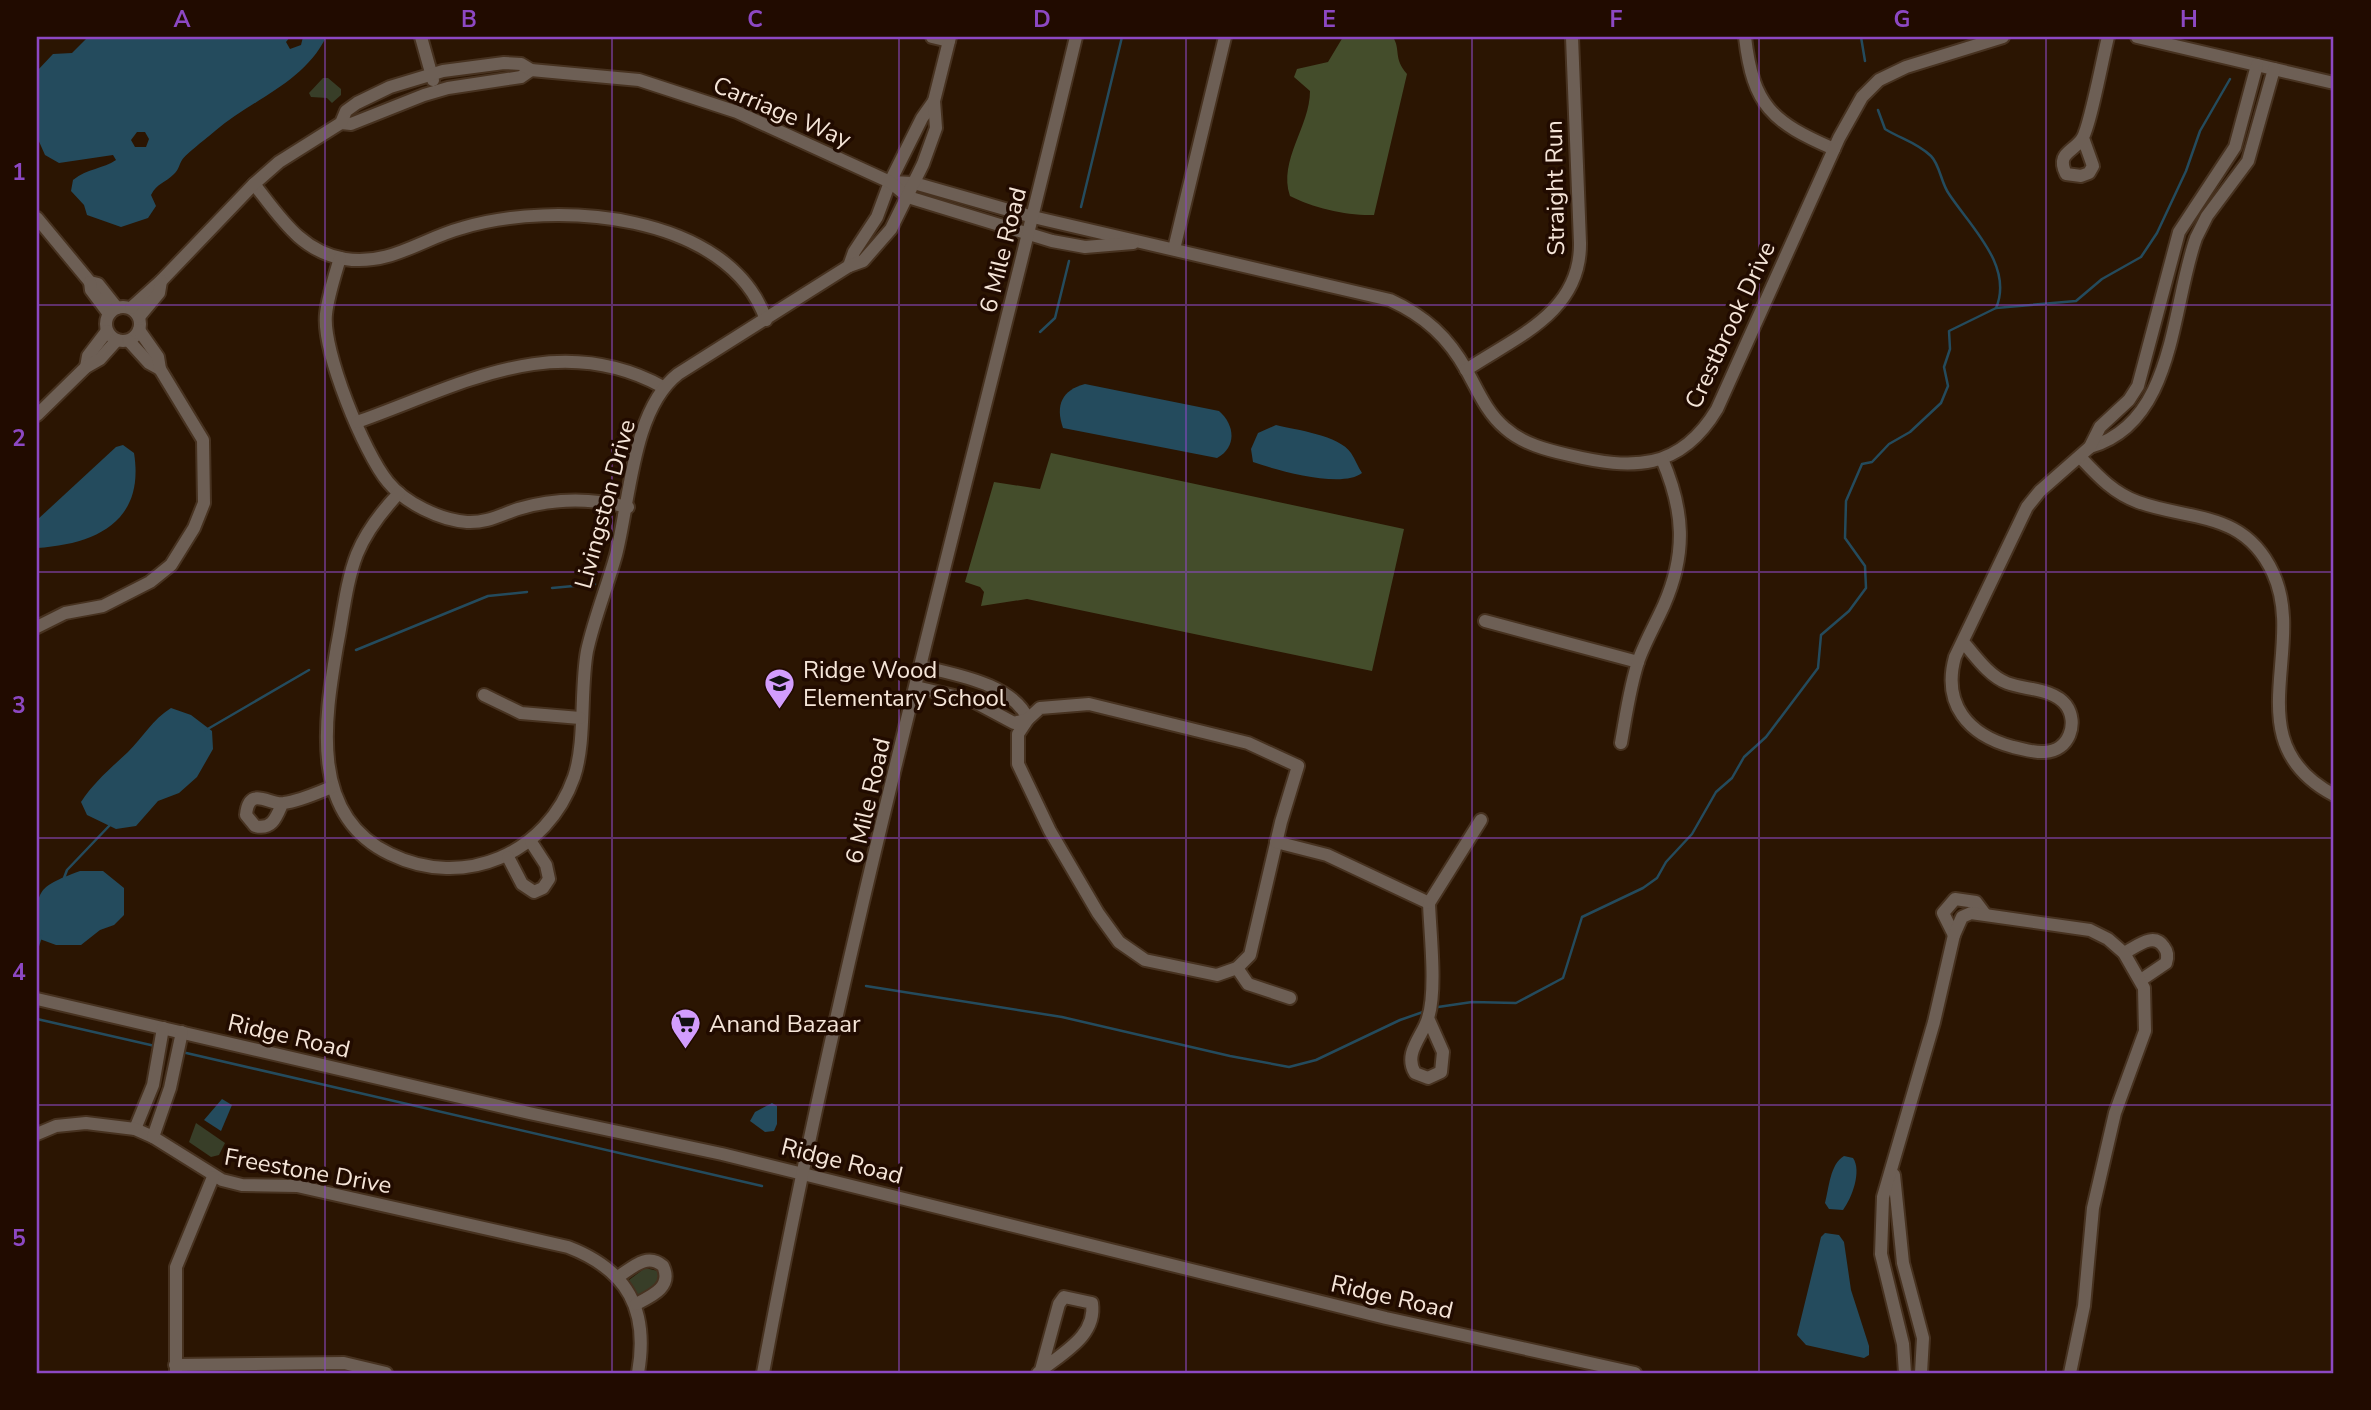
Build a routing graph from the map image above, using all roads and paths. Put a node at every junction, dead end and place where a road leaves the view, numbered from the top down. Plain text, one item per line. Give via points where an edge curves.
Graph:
1 (421, 37) edge
2 (932, 37) edge
3 (1076, 37) edge
4 (1225, 37) edge
5 (1572, 37) edge
6 (1745, 37) edge
7 (2003, 37) edge
8 (2108, 37) edge
9 (2137, 37) edge
10 (949, 39) edge
11 (1979, 40) edge
12 (2185, 42) edge
13 (2256, 65) junction
14 (2274, 69) junction
15 (531, 70) junction
16 (431, 74) junction
17 (2334, 83) edge
18 (438, 92) junction
19 (934, 102) junction
20 (341, 123) junction
21 (2083, 138) dead end
22 (1834, 149) junction
23 (890, 182) junction
24 (914, 183) junction
25 (254, 184) junction
26 (908, 197) junction
27 (1033, 217) junction
28 (37, 218) edge
29 (2179, 232) junction
30 (1028, 234) junction
31 (2196, 238) junction
32 (1141, 242) junction
33 (1174, 249) junction
34 (340, 258) junction
35 (849, 266) junction
36 (113, 311) junction
37 (135, 312) junction
38 (766, 320) junction
39 (139, 331) junction
40 (118, 337) junction
41 (2146, 365) junction
42 (160, 369) junction
43 (1466, 370) junction
44 (2162, 370) junction
45 (663, 387) junction
46 (37, 415) edge
47 (357, 422) junction
48 (2090, 447) junction
49 (2080, 457) junction
50 (1662, 459) junction
51 (399, 493) junction
52 (628, 507) junction
53 (1485, 621) dead end
54 (37, 627) edge
55 (1964, 643) junction
56 (1638, 662) junction
57 (921, 666) junction
58 (916, 687) junction
59 (484, 695) dead end
60 (580, 718) junction
61 (1028, 719) junction
62 (1620, 743) dead end
63 (332, 787) junction
64 (2334, 795) edge
65 (282, 804) dead end
66 (1480, 820) dead end
67 (531, 842) junction
68 (1276, 842) junction
69 (508, 857) junction
70 (1429, 903) junction
71 (1985, 915) junction
72 (1954, 935) junction
73 (2124, 953) junction
74 (1237, 968) junction
75 (2141, 980) junction
76 (1290, 998) dead end
77 (37, 999) edge
78 (1428, 1018) dead end
79 (163, 1028) junction
80 (182, 1032) junction
81 (135, 1129) junction
82 (37, 1134) edge
83 (153, 1137) junction
84 (1894, 1171) junction
85 (802, 1174) junction
86 (213, 1177) junction
87 (618, 1277) junction
88 (1907, 1282) junction
89 (1888, 1287) junction
90 (636, 1304) junction
91 (176, 1369) edge
92 (1040, 1372) edge
93 (386, 1373) edge
94 (638, 1373) edge
95 (763, 1373) edge
96 (1635, 1373) edge
97 (1905, 1373) edge
98 (1921, 1373) edge
99 (2070, 1373) edge

1 - 16 street
2 - 10 street
3 - 27 street, 6 Mile Road
4 - 33 street
5 - 43 street, Straight Run via 1580,243 1575,273 1548,318
6 - 22 street via 1749,71 1763,104 1790,129
7 - 11 street, Crestbrook Drive
8 - 21 street
9 - 12 street
10 - 19 street
11 - 22 street, Crestbrook Drive via 1879,80 1854,109
12 - 13 street
13 - 14 street
13 - 29 street via 2235,148
14 - 17 street
14 - 31 street via 2248,161
15 - 16 street, Carriage Way via 504,63
15 - 18 street, Carriage Way via 521,77
15 - 23 street, Carriage Way via 639,80 737,111
16 - 18 street
16 - 20 street, Carriage Way via 368,97 346,111
18 - 20 street, Carriage Way via 351,124
19 - 23 street
19 - 24 street, Livingston Drive via 936,128
20 - 25 street, Carriage Way via 279,162
22 - 50 street, Crestbrook Drive via 1717,409 1699,435
23 - 24 street, Carriage Way
23 - 26 street, Carriage Way
23 - 35 street via 877,217
24 - 26 street, Livingston Drive
24 - 27 street, Carriage Way
25 - 34 street via 289,230 310,247
25 - 37 street, Carriage Way via 161,281 159,293
26 - 30 street, Carriage Way
26 - 35 street, Livingston Drive via 899,218 874,251
27 - 30 street, 6 Mile Road
27 - 32 street, Crestbrook Drive
28 - 36 street via 90,282 98,285
29 - 31 street
29 - 41 street
30 - 32 street, Crestbrook Drive via 1085,247
30 - 57 street, 6 Mile Road
31 - 44 street
32 - 33 street, Crestbrook Drive
33 - 43 street, Crestbrook Drive via 1390,300 1429,321
34 - 38 street via 372,260 396,255 459,228 499,219 595,218 643,225 702,247 745,282
34 - 47 street via 325,316 333,365
35 - 38 street, Livingston Drive
36 - 37 street
36 - 40 street
37 - 39 street
38 - 45 street, Livingston Drive
39 - 40 street
39 - 42 street via 158,357
40 - 42 street
40 - 46 street
41 - 44 street
41 - 48 street via 2129,400 2100,427
42 - 54 street via 202,440 204,503 194,528 171,565 150,583 103,606 65,613
43 - 50 street, Crestbrook Drive via 1482,400 1506,429 1541,448 1623,465
44 - 48 street via 2136,419 2112,441
45 - 47 street via 637,373 594,362 555,362 489,373
45 - 52 street, Livingston Drive via 641,437
47 - 51 street via 387,481
48 - 49 street
49 - 55 street via 2027,507
49 - 64 street via 2125,497 2213,520 2243,536 2265,558 2283,609 2277,699 2284,738 2305,773
50 - 56 street via 1678,504 1680,548 1666,602
51 - 52 street via 426,509 464,522 500,518 515,510 564,500
51 - 63 street, Livingston Drive via 363,541 353,569 326,732
52 - 60 street, Livingston Drive via 587,652
53 - 56 street
55 - 55 street via 1950,680 1958,707 1972,729 2032,751 2055,750 2067,740 2072,715 2064,702 2005,682
56 - 62 street
57 - 58 street, 6 Mile Road
57 - 61 street via 979,681 1022,705
58 - 61 street via 971,700 1014,723
58 - 85 street, 6 Mile Road
59 - 60 street via 521,713
60 - 67 street, Livingston Drive via 575,775 561,805
61 - 68 street via 1040,708 1089,704 1248,743 1298,766
61 - 74 street via 1018,734 1018,764 1050,831 1119,942 1145,960 1217,975
63 - 65 street
63 - 69 street, Livingston Drive via 360,832 388,854 423,864 462,867
66 - 70 street
67 - 69 street, Livingston Drive
67 - 69 street via 546,865 549,879 543,888 534,892 522,884
68 - 70 street via 1327,855
68 - 74 street via 1250,955
70 - 78 street via 1432,964
71 - 72 street via 1962,917
71 - 72 street via 1976,902 1955,899 1944,913
71 - 73 street via 2090,930
72 - 84 street
73 - 75 street
73 - 75 street via 2147,940 2163,943 2166,963
74 - 76 street via 1248,984
75 - 99 street via 2145,1031 2115,1113 2093,1208 2084,1306
77 - 79 street, Ridge Road
79 - 80 street, Ridge Road
79 - 81 street via 153,1085
80 - 83 street
80 - 85 street, Ridge Road
81 - 82 street, Freestone Drive via 86,1123 56,1126
81 - 83 street, Freestone Drive
83 - 86 street, Freestone Drive
84 - 88 street
84 - 89 street via 1884,1197 1880,1231
85 - 95 street, 6 Mile Road
85 - 96 street, Ridge Road via 1386,1318
86 - 87 street, Freestone Drive via 242,1185 297,1186 568,1247
86 - 91 street via 176,1267
87 - 90 street, Freestone Drive
87 - 90 street via 643,1260 663,1266 662,1289
88 - 89 street
88 - 98 street via 1923,1338
89 - 97 street via 1903,1344
90 - 94 street, Freestone Drive via 641,1337
91 - 93 street via 344,1363
92 - 92 street via 1069,1351 1085,1331 1092,1303 1063,1297

